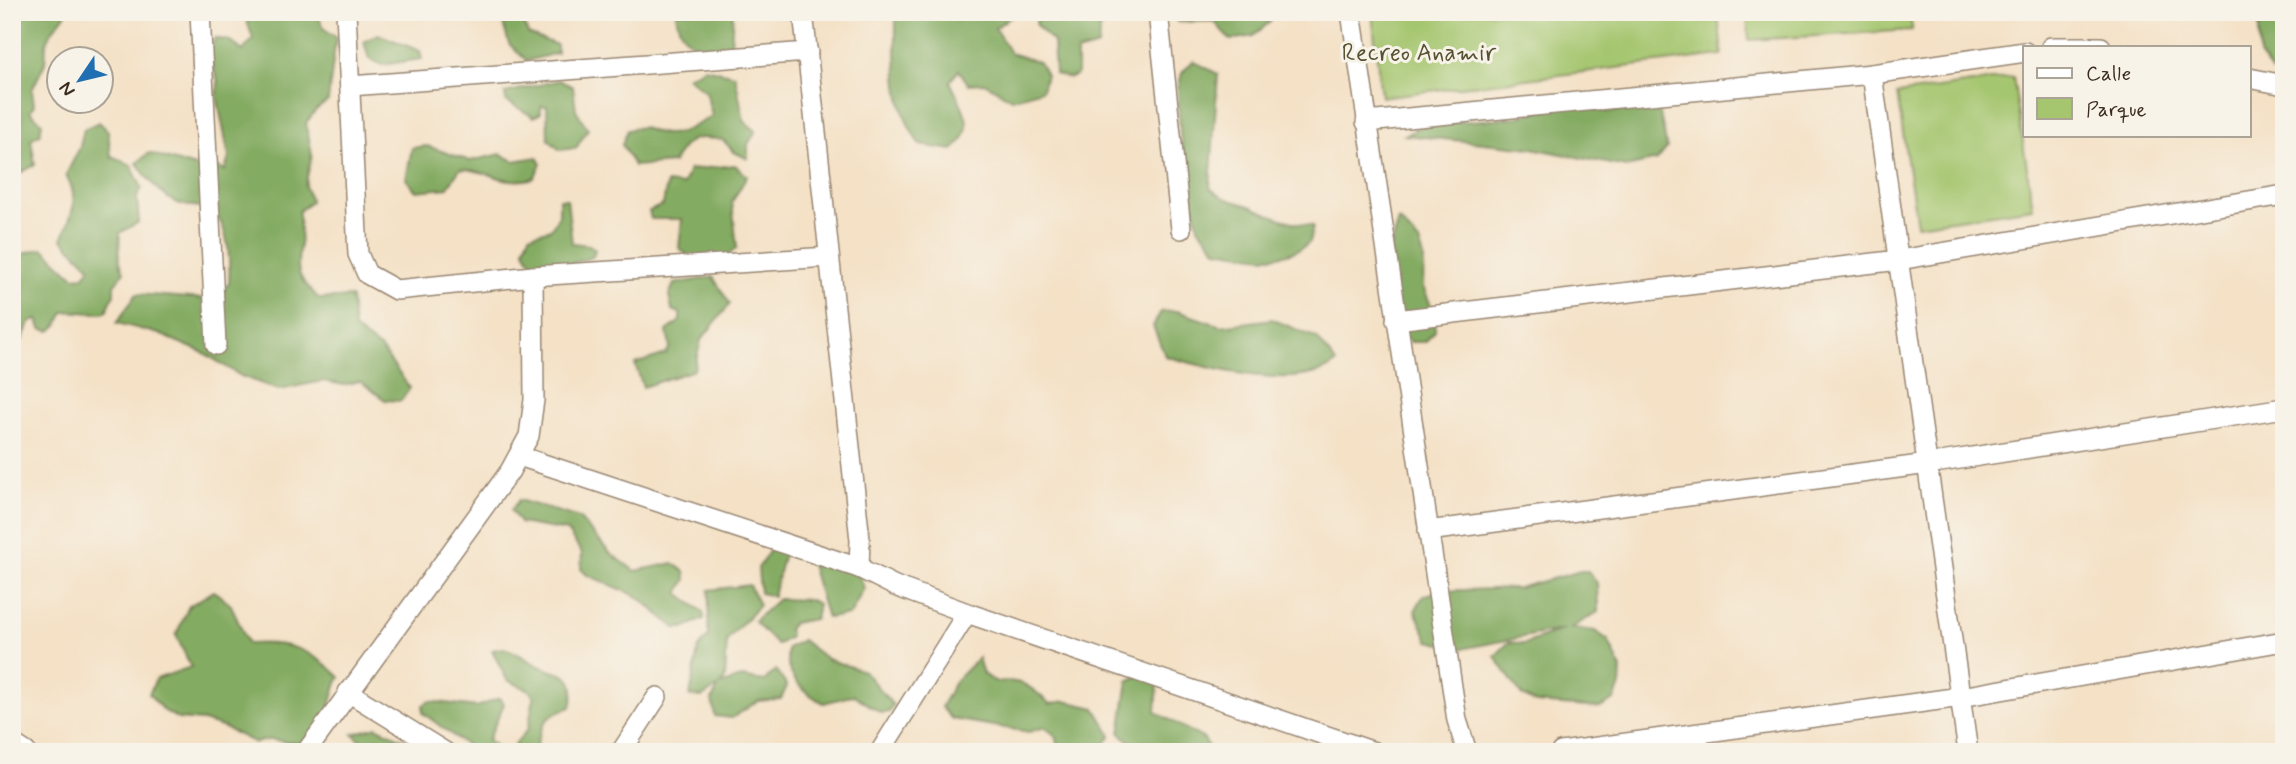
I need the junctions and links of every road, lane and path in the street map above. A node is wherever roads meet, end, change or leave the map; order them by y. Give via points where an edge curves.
1 (200, 12) edge
2 (346, 12) edge
3 (803, 12) edge
4 (1158, 12) edge
5 (1351, 12) edge
6 (808, 52) junction
7 (2023, 52) edge
8 (1872, 74) junction
9 (2250, 78) edge
10 (2284, 85) edge
11 (350, 86) junction
12 (1366, 122) junction
13 (2284, 195) edge
14 (1181, 229) dead end
15 (829, 257) junction
16 (1899, 260) junction
17 (533, 275) junction
18 (1396, 320) junction
19 (216, 345) dead end
20 (2284, 408) edge
21 (519, 456) junction
22 (1928, 464) junction
23 (1428, 531) junction
24 (859, 568) junction
25 (967, 613) junction
26 (2284, 641) edge
27 (348, 692) junction
28 (657, 697) dead end
29 (1961, 697) junction
30 (12, 743) edge
31 (26, 752) edge
32 (306, 752) edge
33 (445, 752) edge
34 (621, 752) edge
35 (880, 752) edge
36 (1374, 752) edge
37 (1467, 752) edge
38 (1561, 752) edge
39 (1968, 752) edge

1 - 19 street
2 - 11 street
3 - 6 street
4 - 14 street
5 - 12 street
6 - 11 street
6 - 15 street
7 - 8 street
8 - 12 street
8 - 16 street
9 - 10 street
11 - 17 street via 358,254 367,274 396,290
12 - 18 street
13 - 16 street
15 - 17 street
15 - 24 street via 860,540
16 - 18 street
16 - 22 street
17 - 21 street via 534,400 529,436
18 - 23 street
20 - 22 street
21 - 24 street
21 - 27 street
22 - 23 street
22 - 29 street
23 - 37 street via 1457,720
24 - 25 street
25 - 35 street
25 - 36 street
26 - 29 street
27 - 32 street
27 - 33 street
28 - 34 street
29 - 38 street
29 - 39 street
30 - 31 street

